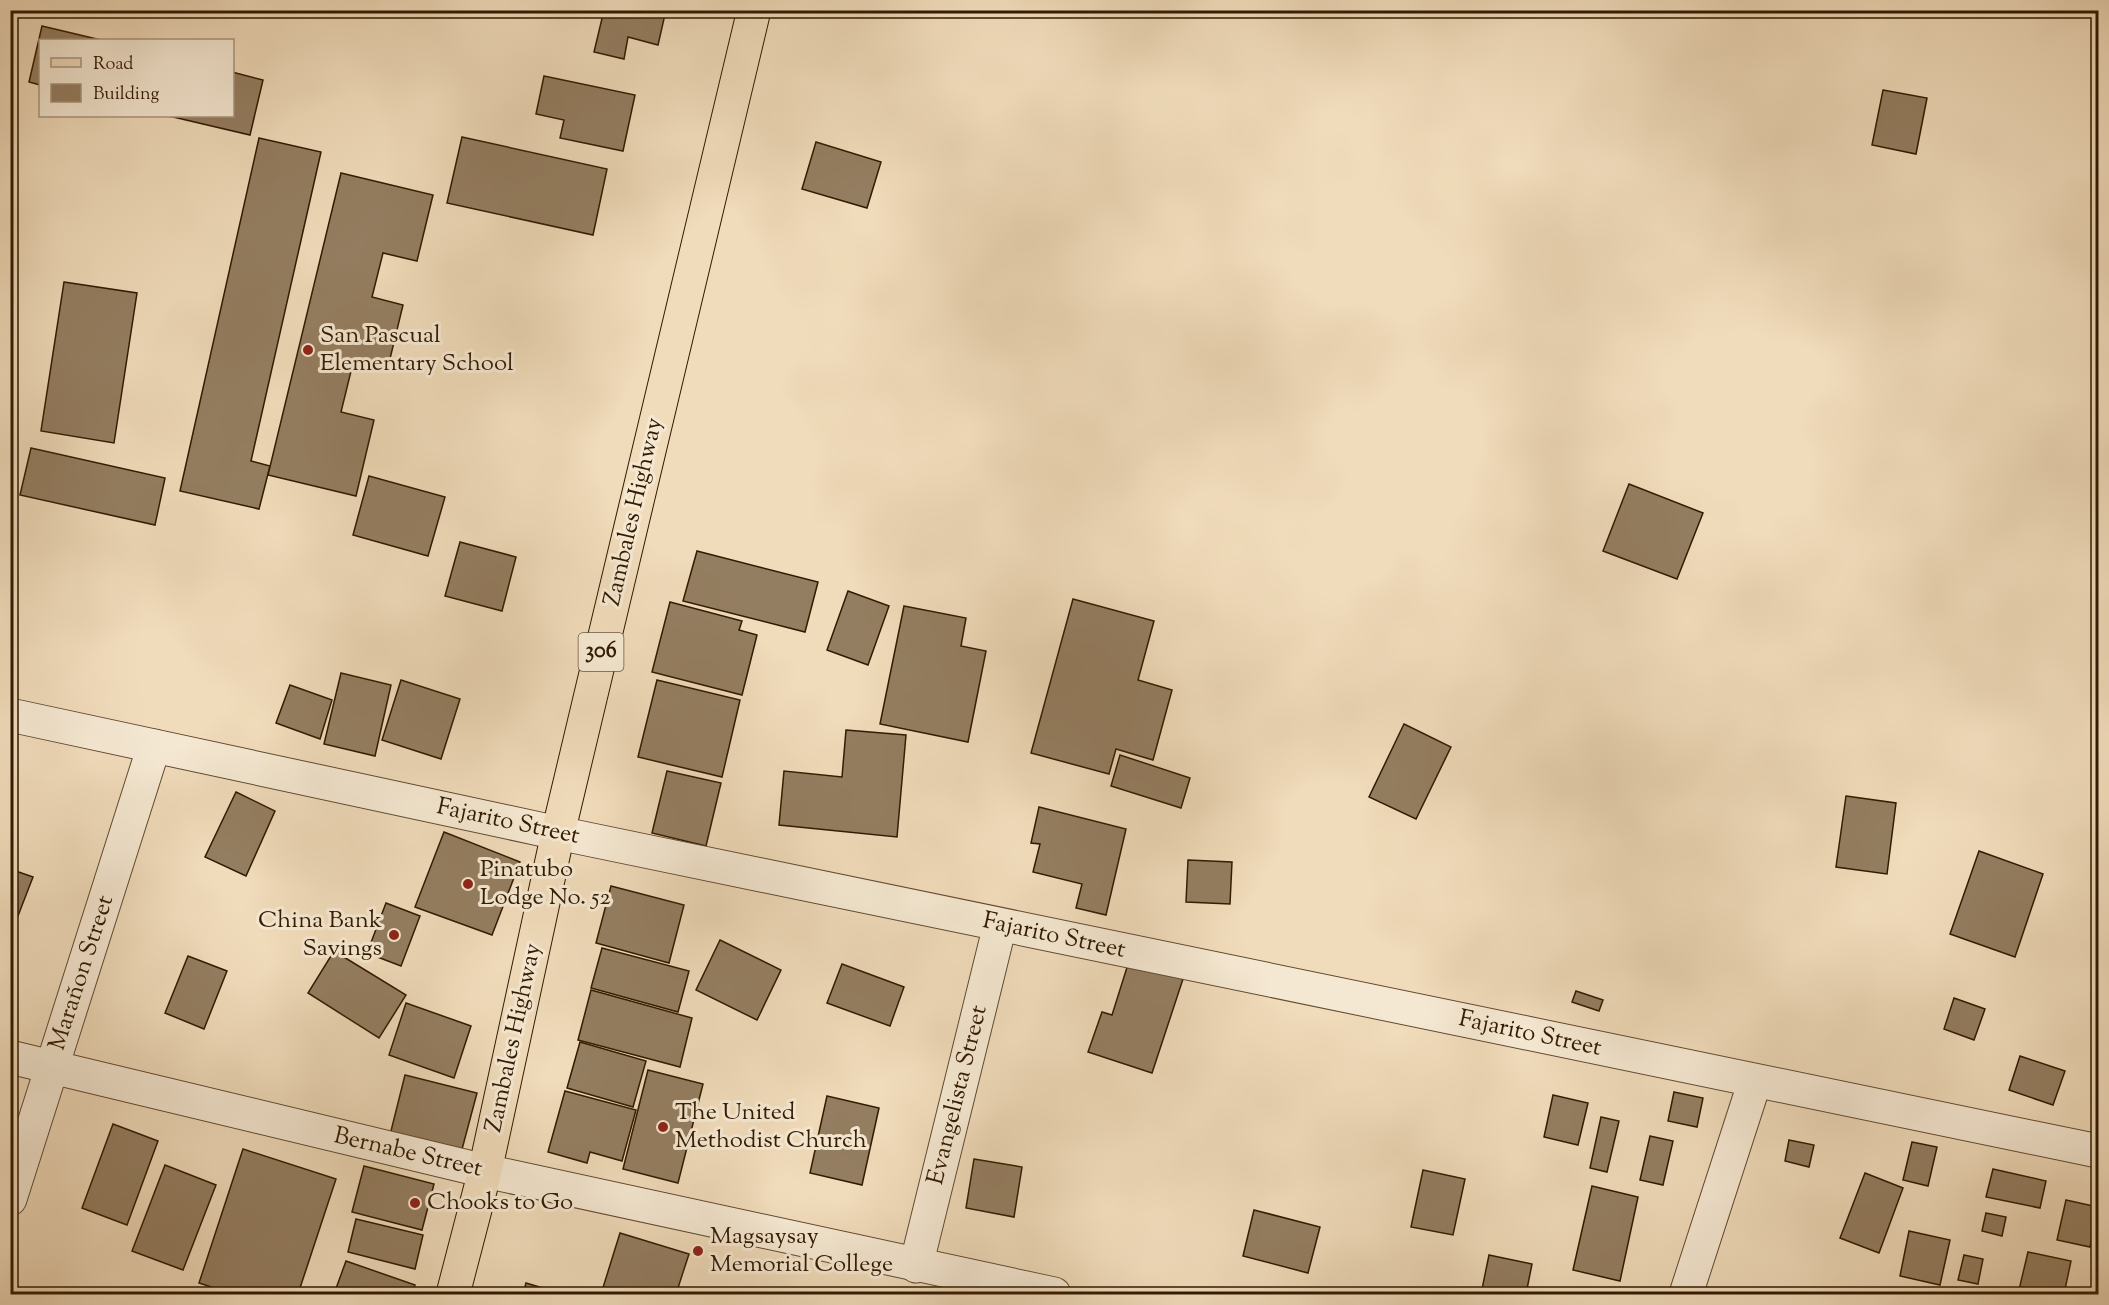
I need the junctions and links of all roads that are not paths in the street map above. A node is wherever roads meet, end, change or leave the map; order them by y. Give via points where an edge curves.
1 (754, 10) edge
2 (10, 715) edge
3 (154, 746) junction
4 (558, 833) junction
5 (1000, 925) junction
6 (10, 1057) edge
7 (52, 1068) junction
8 (1755, 1081) junction
9 (2098, 1151) edge
10 (485, 1171) junction
11 (10, 1199) edge
12 (916, 1266) junction
13 (453, 1294) edge
14 (1054, 1294) edge
15 (1686, 1294) edge

1 - 4 main road, Zambales Highway / 306
2 - 3 street, Fajarito Street
3 - 4 street, Fajarito Street
3 - 7 street, Marañon Street
4 - 5 street, Fajarito Street
4 - 10 main road, Zambales Highway / 306
5 - 8 street, Fajarito Street
5 - 12 street, Evangelista Street
6 - 7 street, Bernabe Street
7 - 10 street, Bernabe Street
7 - 11 street, Marañon Street
8 - 9 street, Fajarito Street
8 - 15 street
10 - 12 street, Bernabe Street
10 - 13 main road, Zambales Highway / 306
12 - 14 street, Bernabe Street

